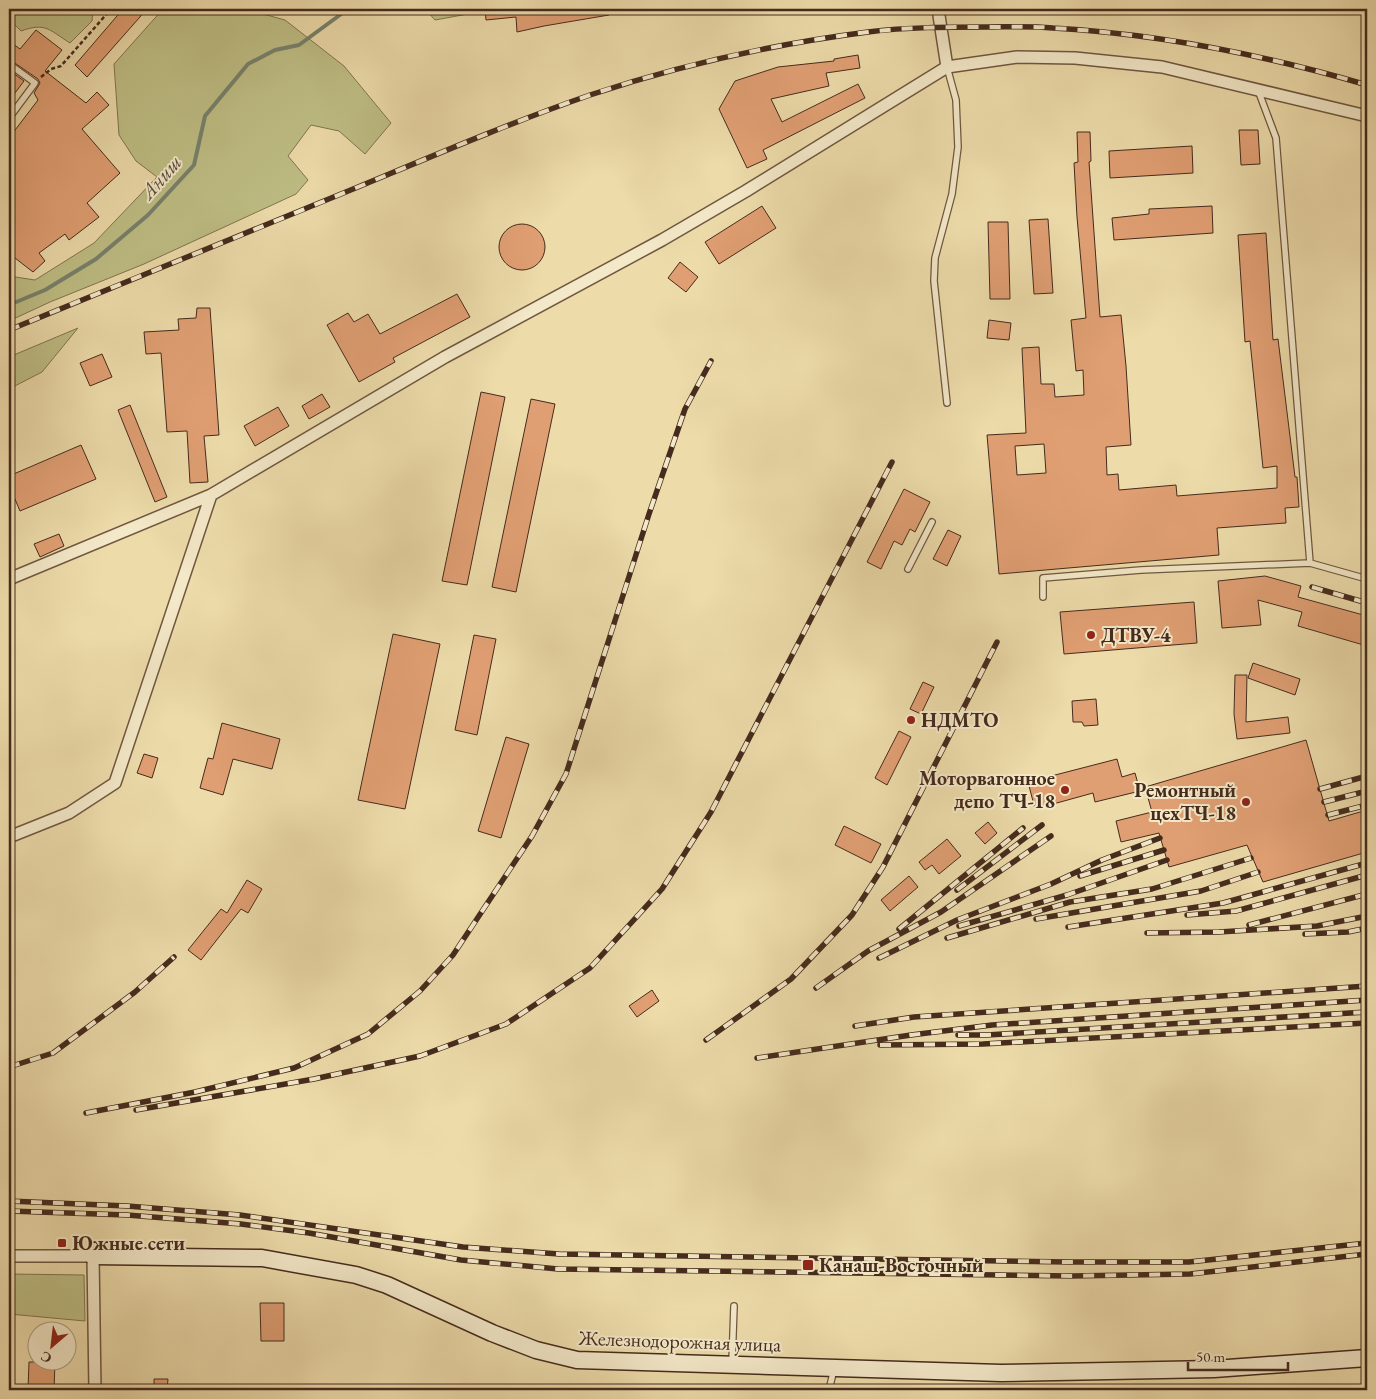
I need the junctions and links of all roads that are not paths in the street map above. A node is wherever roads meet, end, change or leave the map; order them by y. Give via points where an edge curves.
1 (938, 9) edge
2 (9, 64) edge
3 (947, 67) junction
4 (1258, 90) junction
5 (10, 114) edge
6 (1367, 116) edge
7 (947, 403) dead end
8 (212, 495) junction
9 (932, 522) dead end
10 (1310, 563) junction
11 (908, 569) dead end
12 (9, 579) edge
13 (1367, 579) edge
14 (1043, 597) dead end
15 (9, 837) edge
16 (9, 1256) edge
17 (93, 1256) junction
18 (734, 1306) dead end
19 (1367, 1358) edge
20 (732, 1364) junction
21 (835, 1367) junction
22 (95, 1390) edge
23 (829, 1390) edge

1 - 3 street
2 - 5 lane via 35,84
3 - 4 street via 1017,57 1075,58 1162,67
3 - 7 lane via 956,100 958,147 952,194 935,258 934,281
3 - 8 street via 662,240 445,357
4 - 6 street
4 - 10 lane via 1276,138
8 - 12 street
8 - 15 street via 115,783 69,814
9 - 11 lane
10 - 13 lane
10 - 14 lane via 1043,578
16 - 17 street, Железнодорожная улица
17 - 20 street, Железнодорожная улица via 262,1258 356,1275 387,1285 518,1344 577,1360
17 - 22 street
18 - 20 lane
19 - 21 street, Железнодорожная улица via 1214,1369 1066,1372
20 - 21 street, Железнодорожная улица
21 - 23 lane

